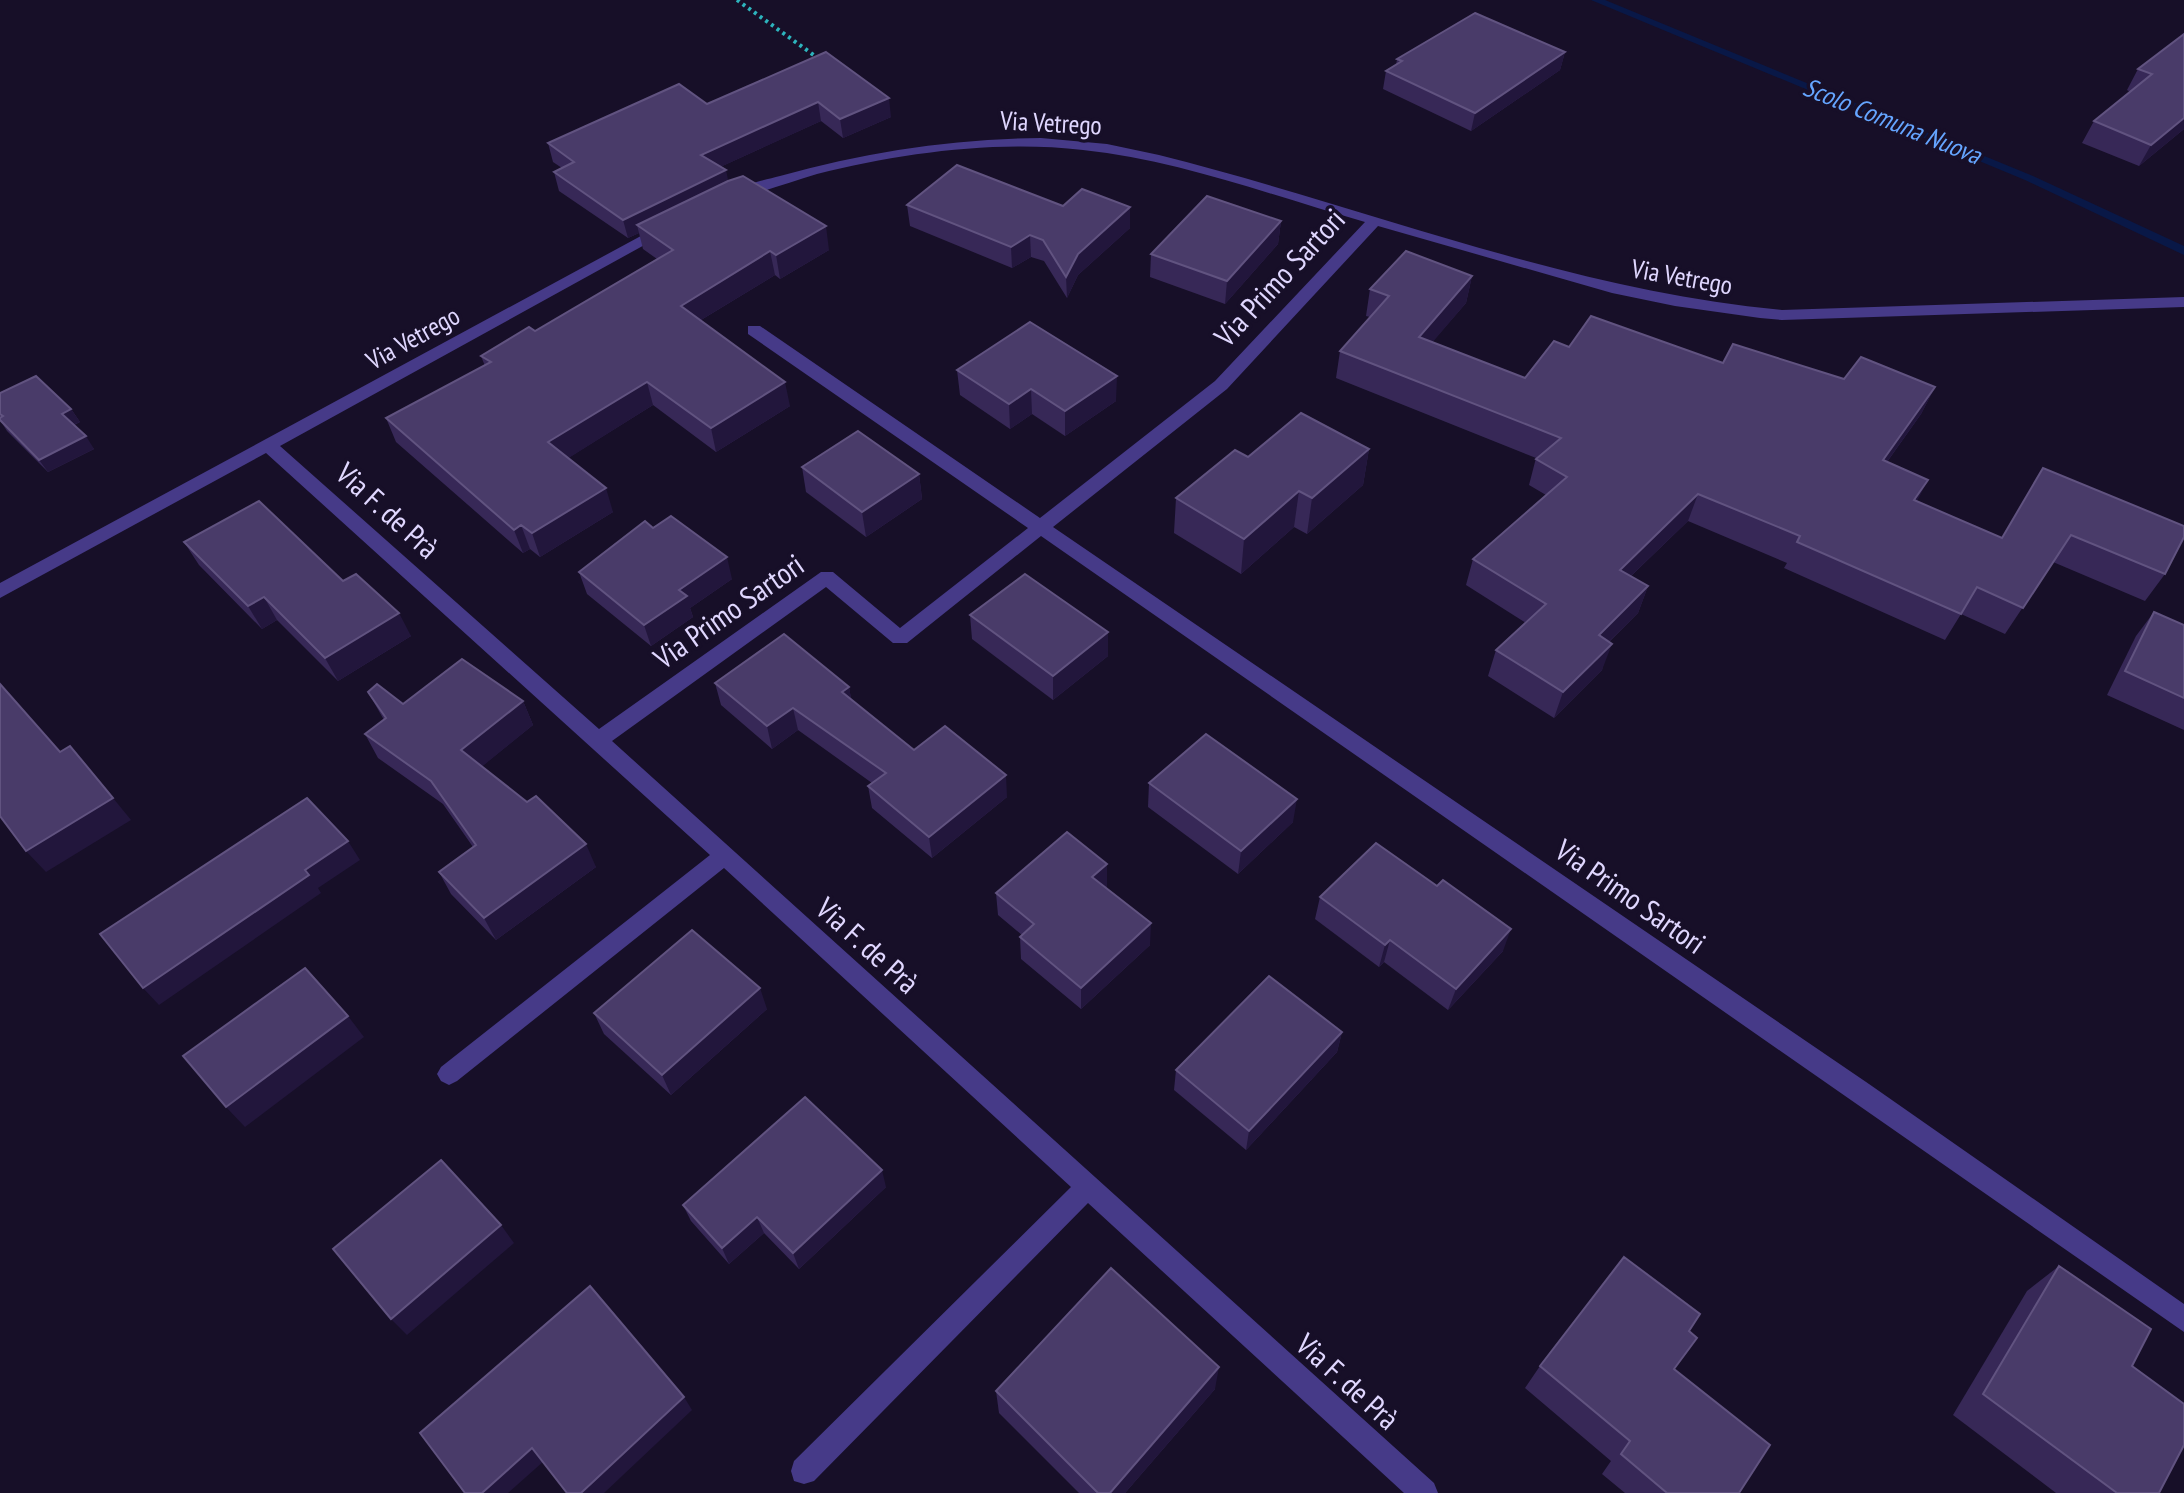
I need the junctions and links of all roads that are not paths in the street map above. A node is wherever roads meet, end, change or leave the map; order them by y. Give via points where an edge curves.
1 (718, 202) edge
2 (1376, 220) junction
3 (676, 223) edge
4 (2184, 302) edge
5 (754, 330) dead end
6 (268, 445) junction
7 (1041, 528) junction
8 (0, 591) edge
9 (598, 740) junction
10 (723, 856) junction
11 (449, 1074) dead end
12 (1088, 1186) junction
13 (2184, 1319) edge
14 (804, 1471) dead end
15 (1424, 1493) edge

1 - 2 street, Via Vetrego via 795,177 935,149 1006,143 1080,145 1225,177
2 - 4 street, Via Vetrego via 1612,288 1724,310 1782,315
2 - 7 street, Via Primo Sartori via 1221,385
3 - 6 street, Via Vetrego
5 - 7 street, Via Primo Sartori
6 - 8 street, Via Vetrego
6 - 9 street, Via F. de Prà
7 - 9 street, Via Primo Sartori via 900,638 827,577
7 - 13 street, Via Primo Sartori
9 - 10 street, Via F. de Prà
10 - 11 street
10 - 12 street, Via F. de Prà
12 - 14 street
12 - 15 street, Via F. de Prà

